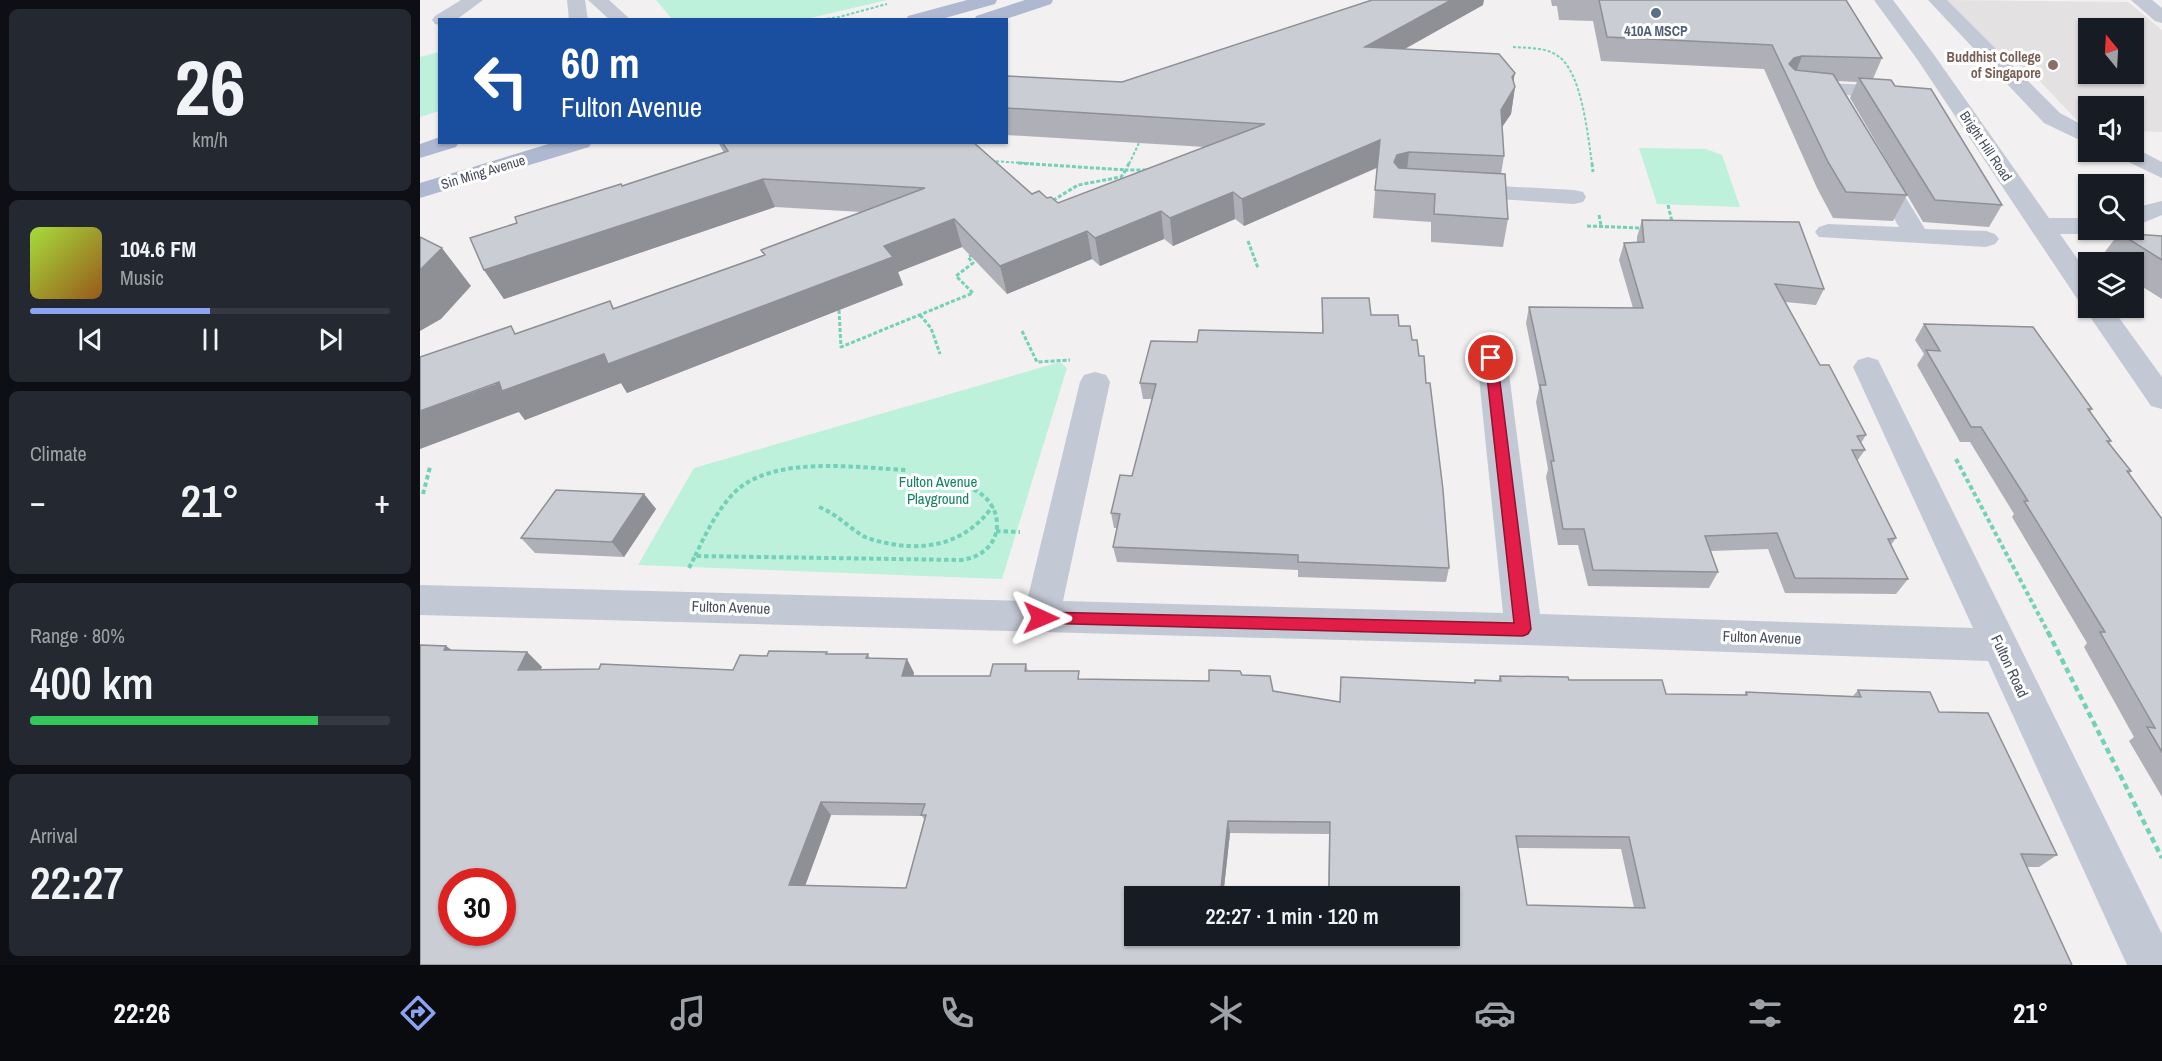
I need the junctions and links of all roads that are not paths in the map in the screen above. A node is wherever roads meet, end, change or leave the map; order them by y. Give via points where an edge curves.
1 (474, 0) edge
2 (576, 0) edge
3 (597, 0) edge
4 (988, 0) edge
5 (1044, 0) edge
6 (1883, 0) edge
7 (1937, 0) edge
8 (2140, 0) edge
9 (2161, 16) edge
10 (445, 18) edge
11 (579, 18) edge
12 (620, 18) edge
13 (922, 18) edge
14 (989, 18) edge
15 (1793, 88) edge
16 (1831, 89) junction
17 (1951, 94) junction
18 (1843, 110) edge
19 (2078, 132) edge
20 (442, 144) edge
21 (574, 144) edge
22 (2144, 146) edge
23 (2162, 147) edge
24 (1867, 151) edge
25 (420, 152) edge
26 (2144, 162) edge
27 (2162, 171) edge
28 (1442, 190) edge
29 (420, 191) edge
30 (1574, 197) dead end
31 (2162, 208) edge
32 (2144, 212) edge
33 (2040, 226) junction
34 (2078, 226) edge
35 (1828, 232) dead end
36 (1916, 234) junction
37 (1986, 239) dead end
38 (2078, 280) edge
39 (2105, 318) edge
40 (1491, 358) dead end
41 (1868, 366) dead end
42 (1095, 382) dead end
43 (2162, 399) edge
44 (420, 600) edge
45 (1041, 618) junction
46 (1523, 629) junction
47 (2001, 645) junction
48 (2152, 965) edge

1 - 10 street
2 - 11 street
3 - 12 street
4 - 13 main road
5 - 14 main road
6 - 17 street, Bright Hill Road
7 - 19 street via 2052,118
8 - 9 street
15 - 16 street
16 - 17 street
16 - 18 street
17 - 33 street, Bright Hill Road
20 - 25 main road
21 - 29 main road, Sin Ming Avenue
22 - 23 street
24 - 36 street
26 - 27 street
28 - 30 street
31 - 32 street
33 - 34 street
33 - 38 street, Bright Hill Road
35 - 36 street
36 - 37 street
39 - 43 street
40 - 46 street
41 - 47 street, Fulton Road
42 - 45 street
44 - 45 street, Fulton Avenue
45 - 46 street, Fulton Avenue
46 - 47 street, Fulton Avenue
47 - 48 street, Fulton Road

